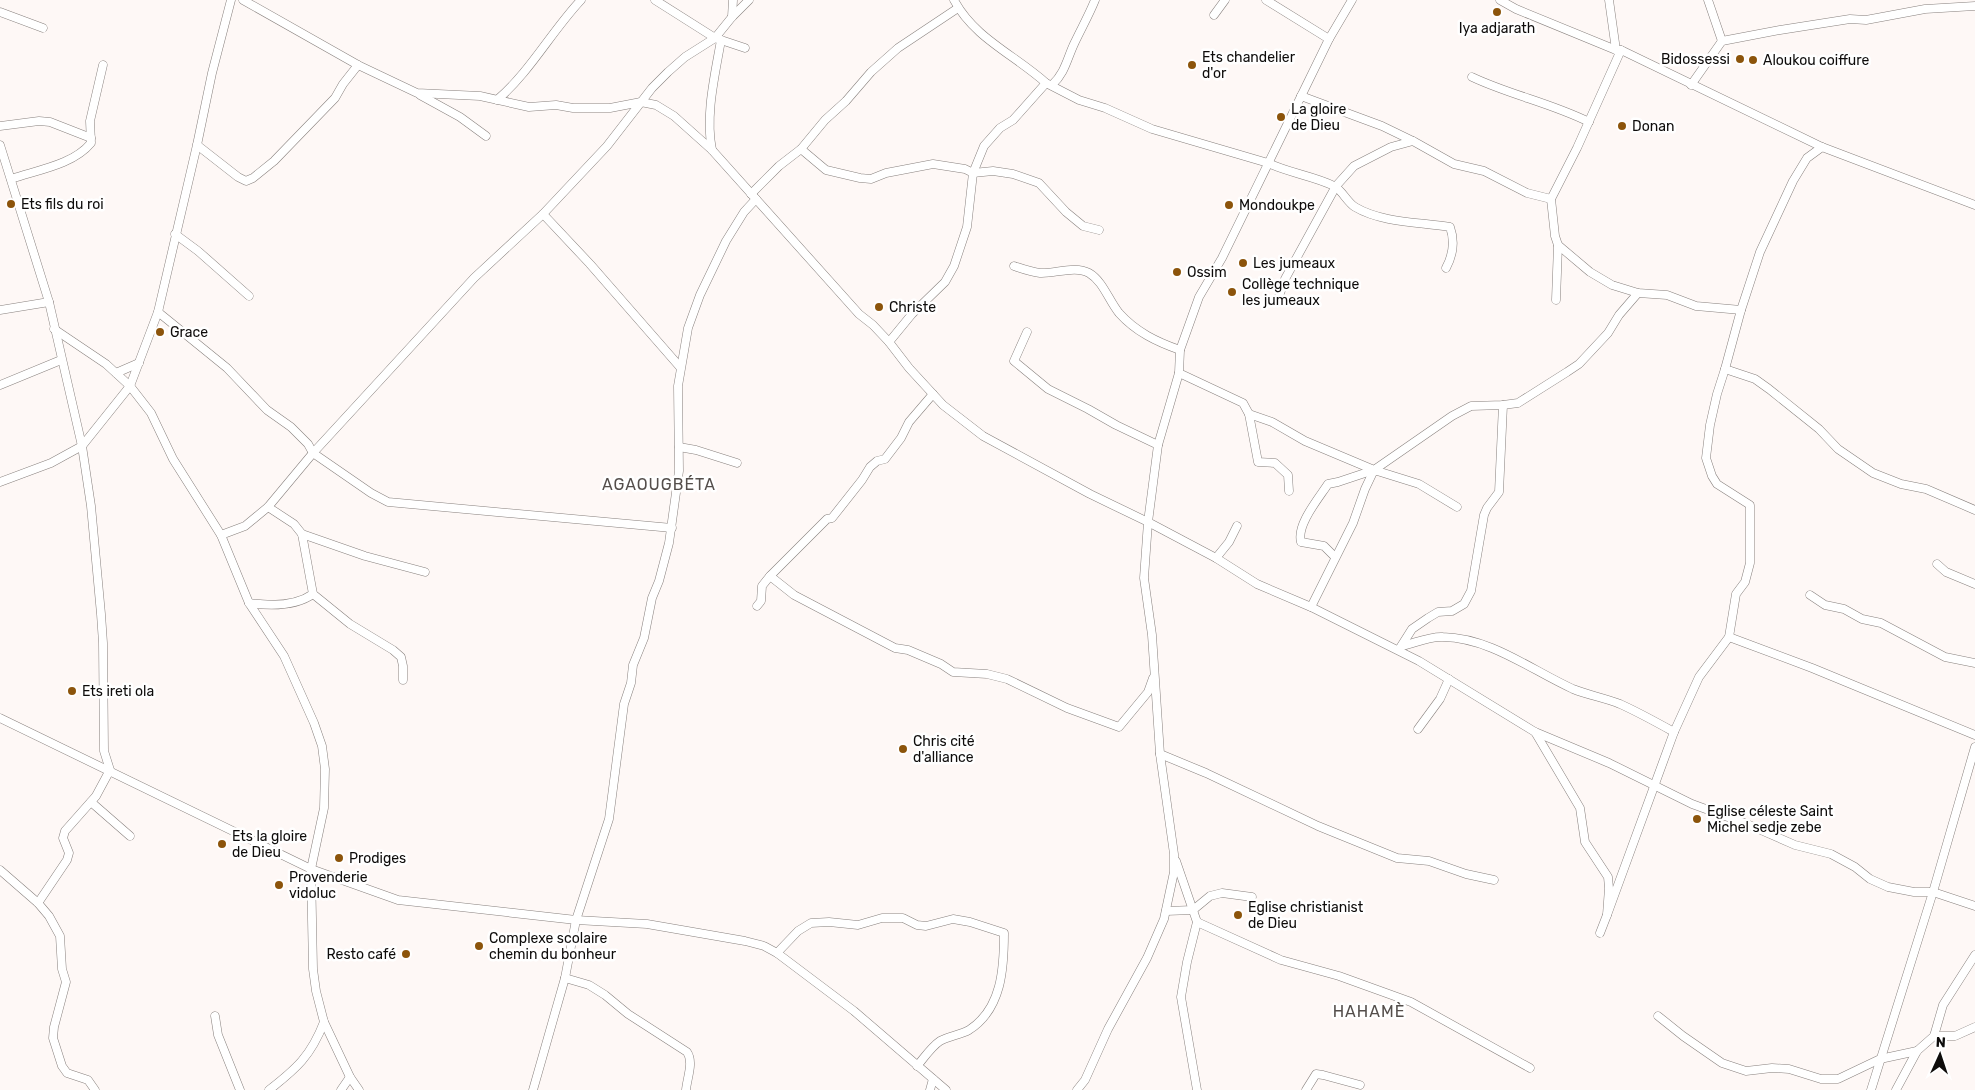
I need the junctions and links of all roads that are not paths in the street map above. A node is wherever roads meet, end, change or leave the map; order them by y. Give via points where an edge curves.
1 (231, 0) edge
2 (242, 0) edge
3 (581, 0) edge
4 (655, 0) edge
5 (734, 0) edge
6 (749, 0) edge
7 (954, 0) edge
8 (1095, 0) edge
9 (1225, 0) edge
10 (1266, 0) edge
11 (1352, 0) edge
12 (1500, 0) edge
13 (1609, 0) edge
14 (1708, 0) edge
15 (1975, 6) edge
16 (958, 8) junction
17 (0, 12) edge
18 (1214, 15) dead end
19 (732, 17) junction
20 (43, 28) dead end
21 (718, 39) junction
22 (1329, 39) junction
23 (1722, 41) junction
24 (745, 48) dead end
25 (1619, 50) junction
26 (103, 65) dead end
27 (358, 65) junction
28 (1472, 77) dead end
29 (1049, 84) junction
30 (1691, 85) junction
31 (417, 93) junction
32 (1301, 96) junction
33 (497, 100) junction
34 (642, 102) junction
35 (1589, 122) junction
36 (0, 126) edge
37 (486, 136) dead end
38 (90, 138) junction
39 (1413, 141) junction
40 (0, 145) edge
41 (197, 145) junction
42 (1822, 147) junction
43 (801, 149) junction
44 (712, 150) junction
45 (1268, 163) junction
46 (973, 173) junction
47 (11, 179) junction
48 (1336, 186) junction
49 (754, 196) junction
50 (1551, 199) junction
51 (1975, 205) edge
52 (543, 214) junction
53 (1099, 230) dead end
54 (176, 234) junction
55 (1558, 245) junction
56 (1014, 266) dead end
57 (1446, 268) dead end
58 (1638, 292) junction
59 (249, 296) dead end
60 (1556, 300) dead end
61 (49, 302) junction
62 (1277, 302) dead end
63 (0, 310) edge
64 (1741, 310) junction
65 (158, 312) junction
66 (54, 329) junction
67 (1027, 332) dead end
68 (889, 342) junction
69 (1180, 350) junction
70 (61, 360) junction
71 (139, 363) junction
72 (680, 367) junction
73 (1725, 369) junction
74 (116, 373) junction
75 (1179, 373) junction
76 (0, 385) edge
77 (130, 386) junction
78 (933, 394) junction
79 (1502, 405) junction
80 (1249, 414) junction
81 (1158, 445) junction
82 (82, 446) junction
83 (678, 447) junction
84 (313, 453) junction
85 (737, 463) dead end
86 (1374, 470) junction
87 (0, 482) edge
88 (1289, 491) dead end
89 (268, 506) junction
90 (1457, 507) dead end
91 (1975, 510) edge
92 (1148, 522) junction
93 (1237, 526) dead end
94 (672, 528) junction
95 (302, 534) junction
96 (221, 535) junction
97 (1335, 557) junction
98 (1216, 558) junction
99 (1937, 564) dead end
100 (425, 572) dead end
101 (770, 576) junction
102 (1975, 584) edge
103 (314, 594) junction
104 (1810, 595) dead end
105 (249, 604) junction
106 (757, 606) dead end
107 (1310, 607) junction
108 (1728, 637) junction
109 (1400, 648) junction
110 (1975, 663) edge
111 (1154, 676) junction
112 (1449, 679) junction
113 (403, 680) dead end
114 (0, 718) edge
115 (1418, 729) dead end
116 (1535, 732) junction
117 (1674, 732) junction
118 (1975, 735) edge
119 (1975, 747) edge
120 (104, 751) junction
121 (1160, 754) junction
122 (91, 761) junction
123 (110, 770) junction
124 (1654, 786) junction
125 (91, 802) junction
126 (130, 836) dead end
127 (1174, 854) junction
128 (312, 869) junction
129 (0, 870) edge
130 (1494, 880) dead end
131 (1933, 892) junction
132 (1252, 897) dead end
133 (38, 902) junction
134 (1975, 906) edge
135 (1193, 910) junction
136 (1166, 912) junction
137 (1607, 915) junction
138 (576, 920) junction
139 (1197, 922) junction
140 (1600, 933) dead end
141 (777, 953) junction
142 (1975, 955) edge
143 (565, 978) junction
144 (215, 1016) dead end
145 (1658, 1016) dead end
146 (324, 1022) junction
147 (1975, 1027) edge
148 (1934, 1036) junction
149 (1917, 1051) junction
150 (1880, 1059) junction
151 (917, 1066) junction
152 (1530, 1068) dead end
153 (350, 1077) junction
154 (933, 1079) junction
155 (1360, 1085) dead end
156 (1349, 1086) edge
157 (95, 1090) edge
158 (240, 1090) edge
159 (268, 1090) edge
160 (341, 1090) edge
161 (359, 1090) edge
162 (533, 1090) edge
163 (686, 1090) edge
164 (930, 1090) edge
165 (946, 1090) edge
166 (1077, 1090) edge
167 (1197, 1090) edge
168 (1306, 1090) edge
169 (1871, 1090) edge
170 (1896, 1090) edge

1 - 41 street
2 - 27 street
3 - 33 street via 510,89
4 - 21 street
5 - 19 street
6 - 19 street
7 - 16 street
8 - 29 street via 1061,77
9 - 18 street
10 - 22 street
11 - 22 street
12 - 25 street
13 - 25 street
14 - 23 street
15 - 23 street via 1925,9 1866,20 1850,19
16 - 29 street via 990,42
16 - 43 street via 898,48 871,72
17 - 20 street
19 - 21 street
21 - 24 street
21 - 34 street via 685,57
21 - 44 street via 711,106
22 - 32 street
23 - 30 street
25 - 30 street
25 - 35 street
26 - 38 street via 90,121
27 - 31 street
27 - 41 street via 335,98 253,178 246,181 238,177
28 - 35 street
29 - 45 street via 1079,100 1152,128
29 - 46 street via 984,146
30 - 42 street
31 - 33 street via 480,96
31 - 37 street
32 - 39 street
32 - 45 street
33 - 34 street via 529,107 556,105 595,109
34 - 44 street via 656,105 674,116
34 - 52 street via 607,146
35 - 50 street
36 - 38 street via 50,122
38 - 47 street via 91,143 79,155
39 - 48 street via 1354,166
39 - 50 street via 1454,164 1484,171 1527,193
40 - 47 street
41 - 54 street
42 - 51 street
42 - 64 street via 1807,158 1793,181 1763,245
43 - 46 street via 826,170 860,178 871,179 933,164
43 - 49 street via 779,166
44 - 49 street
45 - 48 street
45 - 69 street via 1222,258 1199,297
46 - 53 street via 1013,174 1039,183 1083,226
46 - 68 street via 967,227 954,266 944,282
47 - 61 street
48 - 57 street via 1356,208 1376,215 1450,227 1454,242
48 - 62 street via 1285,279
49 - 68 street via 859,314
49 - 72 street via 726,242 700,295 688,328
50 - 55 street
52 - 72 street
52 - 84 street via 474,278
54 - 59 street
54 - 65 street
55 - 58 street via 1590,272 1612,285
55 - 60 street
56 - 69 street via 1039,273 1088,272 1134,326 1158,342
58 - 64 street via 1667,295 1696,306
58 - 79 street via 1608,333 1579,364 1528,398
61 - 63 street
61 - 66 street
64 - 73 street
65 - 71 street
65 - 84 street via 227,368 267,410 291,427
66 - 70 street
66 - 74 street
67 - 81 street via 1014,361 1048,389
68 - 78 street
69 - 75 street
70 - 76 street
70 - 82 street
71 - 74 street
71 - 77 street
72 - 83 street
73 - 91 street via 1755,379 1819,429 1838,449 1873,473 1901,484 1926,488
73 - 108 street via 1716,394 1706,458 1717,484 1749,504 1751,509 1750,568 1736,594
74 - 77 street
75 - 80 street via 1243,403
75 - 81 street
77 - 82 street
77 - 96 street via 151,413 173,459
78 - 92 street via 983,436
78 - 101 street via 884,459 870,467 832,518 827,519
79 - 86 street via 1471,406
79 - 109 street via 1499,492 1484,515 1471,591 1464,604 1452,611 1438,612 1412,629
80 - 86 street
80 - 88 street via 1258,462 1275,463 1288,475
81 - 92 street
82 - 87 street via 51,463
82 - 120 street via 91,506 102,634
83 - 85 street
83 - 94 street via 679,471
84 - 89 street
84 - 94 street via 371,493 399,505
86 - 90 street via 1419,484
86 - 97 street via 1353,523
86 - 97 street via 1328,484 1302,524 1301,542 1324,546
89 - 95 street via 294,524
89 - 96 street via 245,526
92 - 98 street
92 - 111 street via 1144,578
93 - 98 street
94 - 138 street via 624,704 609,819
95 - 100 street
95 - 103 street
96 - 105 street
97 - 107 street
98 - 107 street via 1257,584
99 - 102 street via 1946,572
101 - 106 street via 762,586 761,601
101 - 111 street via 794,595 895,648 908,650 953,672 1007,679 1067,708 1119,728 1148,692
103 - 105 street via 304,600 283,604
103 - 113 street via 350,624 397,654 403,666
104 - 110 street via 1825,605 1844,609 1862,620 1890,628 1945,657
105 - 128 street via 284,656 322,746 324,808
107 - 109 street
108 - 117 street via 1699,677
108 - 118 street
109 - 112 street
109 - 117 street via 1442,636 1482,644 1562,684 1619,704
111 - 121 street
112 - 115 street
112 - 116 street
114 - 122 street
116 - 124 street via 1594,756
116 - 137 street via 1580,808 1585,842 1608,877
117 - 124 street
119 - 131 street
120 - 122 street
120 - 123 street
121 - 127 street
121 - 130 street via 1396,858 1429,861
122 - 123 street
123 - 125 street
123 - 128 street
124 - 131 street via 1796,845 1831,854 1888,887
124 - 137 street
125 - 126 street
125 - 133 street via 65,831 63,838 70,853
127 - 135 street
127 - 136 street
128 - 138 street via 398,900
128 - 146 street via 313,969
129 - 133 street
131 - 134 street
131 - 150 street
132 - 135 street via 1210,896
133 - 157 street via 60,936 62,970 66,978 53,1038 62,1066 88,1080
135 - 136 street
135 - 139 street
136 - 166 street via 1147,958
137 - 140 street
138 - 141 street via 647,924 745,941
138 - 143 street
139 - 152 street via 1281,960 1339,976 1410,1002
139 - 167 street via 1181,997
141 - 151 street via 854,1011
141 - 151 street via 812,923 858,925 882,918 903,918 926,926 953,919 1004,933 1004,967 998,991 989,1008 967,1031 940,1041
142 - 148 street via 1943,1005
143 - 162 street
143 - 163 street via 589,984 687,1052 691,1058
144 - 158 street via 218,1035
145 - 150 street via 1722,1063 1746,1072 1789,1069 1829,1080 1838,1079
146 - 153 street
146 - 159 street via 316,1043 308,1053 294,1070
147 - 148 street via 1955,1036
148 - 149 street
149 - 150 street
149 - 170 street
150 - 169 street
151 - 154 street
153 - 160 street
153 - 161 street
154 - 164 street
154 - 165 street
155 - 156 street
156 - 168 street via 1316,1074

